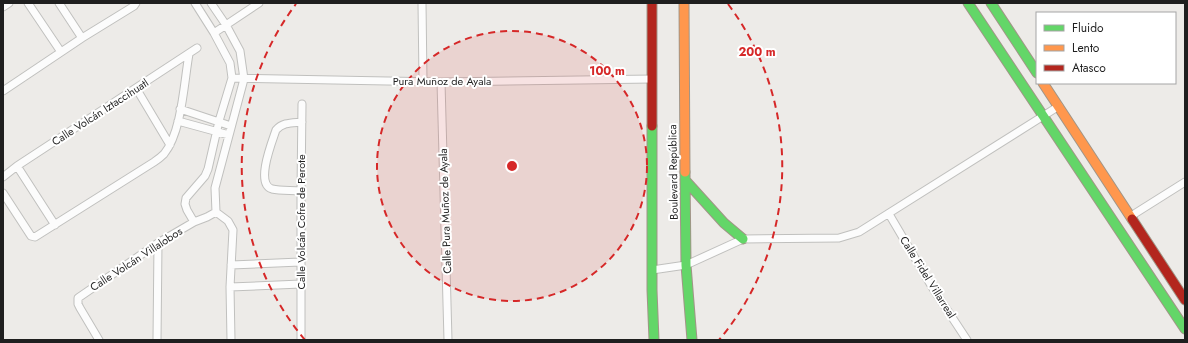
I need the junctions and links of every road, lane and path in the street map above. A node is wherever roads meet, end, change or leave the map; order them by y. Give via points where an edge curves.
1 (9, 3) edge
2 (28, 3) edge
3 (59, 3) edge
4 (136, 3) edge
5 (195, 3) edge
6 (211, 3) edge
7 (259, 3) edge
8 (422, 3) edge
9 (652, 3) edge
10 (684, 3) edge
11 (968, 3) edge
12 (991, 3) edge
13 (3, 7) edge
14 (226, 25) junction
15 (214, 33) junction
16 (82, 38) junction
17 (197, 48) dead end
18 (61, 52) junction
19 (189, 54) junction
20 (1036, 71) edge
21 (232, 78) junction
22 (244, 79) junction
23 (652, 79) junction
24 (423, 81) junction
25 (441, 82) junction
26 (1044, 84) edge
27 (136, 88) junction
28 (3, 90) edge
29 (302, 104) dead end
30 (1059, 106) junction
31 (180, 109) junction
32 (1043, 116) junction
33 (178, 121) junction
34 (219, 121) junction
35 (302, 122) junction
36 (231, 126) junction
37 (218, 132) junction
38 (228, 135) junction
39 (170, 145) junction
40 (17, 166) junction
41 (3, 177) edge
42 (685, 180) junction
43 (1185, 182) edge
44 (300, 191) junction
45 (3, 193) edge
46 (216, 212) junction
47 (889, 214) junction
48 (1131, 216) junction
49 (194, 222) junction
50 (55, 225) junction
51 (744, 239) junction
52 (158, 243) junction
53 (300, 262) junction
54 (231, 265) junction
55 (686, 265) junction
56 (652, 270) junction
57 (301, 284) junction
58 (230, 287) junction
59 (1185, 300) edge
60 (1185, 329) edge
61 (157, 337) edge
62 (99, 340) edge
63 (149, 340) edge
64 (231, 340) edge
65 (301, 340) edge
66 (448, 340) edge
67 (654, 340) edge
68 (692, 340) edge
69 (967, 340) edge

1 - 13 street
2 - 18 street
3 - 16 street
4 - 16 street
5 - 15 street
6 - 14 street
7 - 14 street
8 - 24 street
9 - 23 main road, Boulevard República
10 - 42 main road, Boulevard República
11 - 32 main road
12 - 20 main road
14 - 15 street
14 - 22 street via 240,51
15 - 21 street via 230,62
16 - 18 street
17 - 19 street, Calle Volcán Iztaccihuatl
18 - 28 street
19 - 27 street, Calle Volcán Iztaccihuatl
19 - 31 street
21 - 22 street, Pura Muñoz de Ayala
21 - 34 street
22 - 24 street, Pura Muñoz de Ayala
22 - 36 street
23 - 25 street, Pura Muñoz de Ayala
23 - 56 main road, Boulevard República
24 - 25 street, Pura Muñoz de Ayala
25 - 66 street, Calle Pura Muñoz de Ayala
26 - 30 main road
27 - 39 street
27 - 40 street, Calle Volcán Iztaccihuatl
29 - 35 street, Calle Volcán Cofre de Perote
30 - 32 street
30 - 48 main road
31 - 33 street
31 - 34 street
32 - 47 street
32 - 60 main road
33 - 37 street
33 - 39 street
34 - 36 street
34 - 37 street
35 - 44 street, Calle Volcán Cofre de Perote
35 - 44 street via 279,126 264,172 264,180 271,189
36 - 38 street
37 - 38 street
37 - 49 street via 205,176 186,198 185,204
38 - 46 street via 215,188
39 - 50 street via 154,162
40 - 41 street, Calle Volcán Iztaccihuatl
40 - 50 street
42 - 51 main road via 724,223
42 - 55 main road, Boulevard República
43 - 48 street
44 - 53 street, Calle Volcán Cofre de Perote
45 - 50 street via 31,236 36,237
46 - 49 street, Calle Volcán Villalobos
46 - 54 street via 232,225
47 - 51 street via 859,232 840,238
47 - 69 street, Calle Fidel Villarreal
48 - 59 main road
49 - 52 street, Calle Volcán Villalobos
51 - 55 street
52 - 61 street
52 - 62 street, Calle Volcán Villalobos via 78,298 78,304
53 - 54 street
53 - 57 street, Calle Volcán Cofre de Perote
54 - 58 street
55 - 56 street
55 - 68 main road, Boulevard República
56 - 67 main road, Boulevard República
57 - 58 street
57 - 65 street, Calle Volcán Cofre de Perote
58 - 64 street
61 - 63 street

